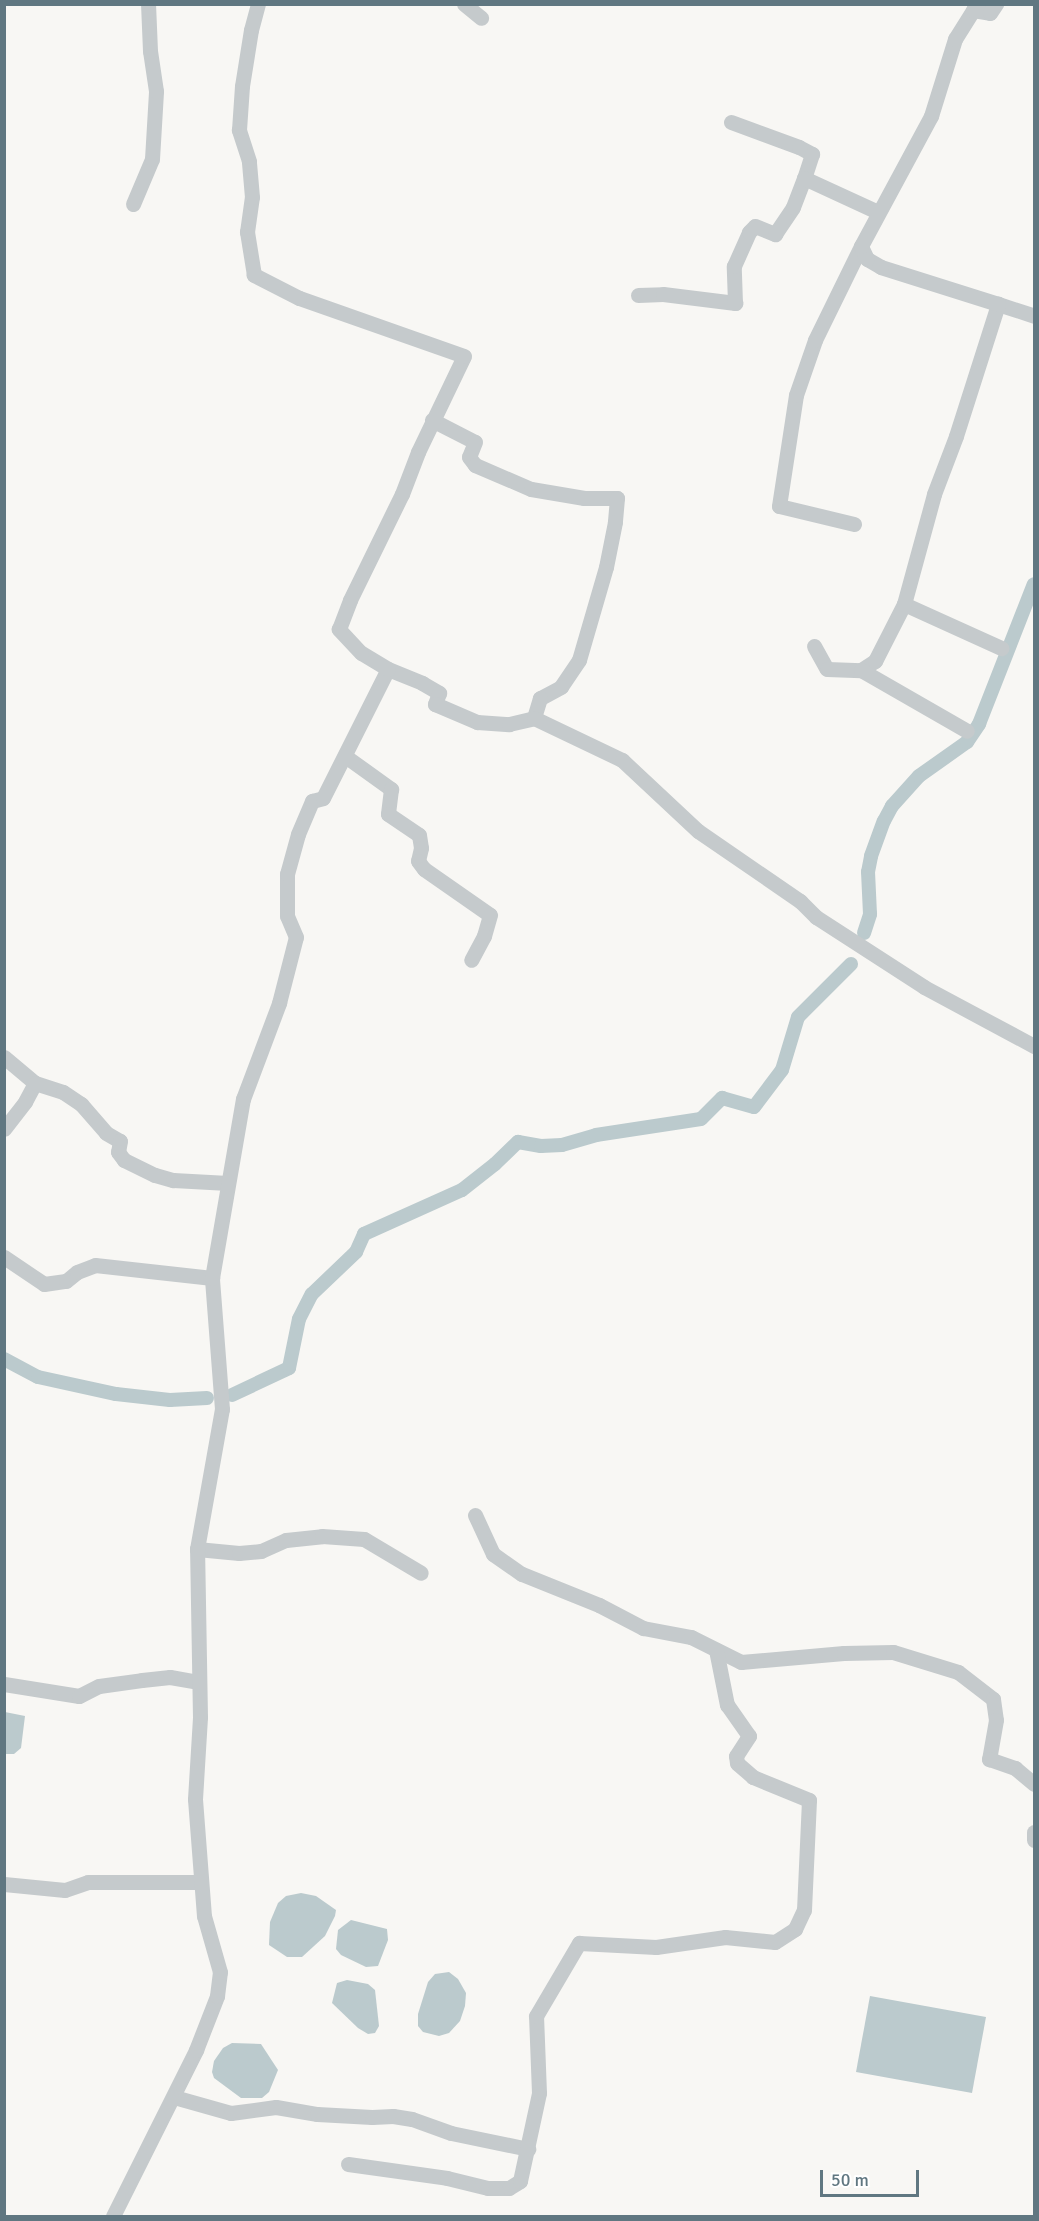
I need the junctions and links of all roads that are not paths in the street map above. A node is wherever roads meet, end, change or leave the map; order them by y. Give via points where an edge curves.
1 (148, 4) edge
2 (258, 4) edge
3 (464, 4) edge
4 (996, 4) edge
5 (482, 18) dead end
6 (731, 122) dead end
7 (804, 178) junction
8 (134, 204) dead end
9 (878, 213) junction
10 (861, 246) junction
11 (638, 296) dead end
12 (998, 304) junction
13 (1035, 316) edge
14 (432, 420) junction
15 (854, 524) dead end
16 (904, 604) junction
17 (814, 646) dead end
18 (1001, 648) dead end
19 (388, 669) junction
20 (861, 670) junction
21 (534, 718) junction
22 (967, 731) dead end
23 (345, 756) junction
24 (471, 960) dead end
25 (1035, 1046) edge
26 (4, 1057) edge
27 (34, 1083) junction
28 (4, 1129) edge
29 (228, 1183) junction
30 (4, 1257) edge
31 (212, 1278) junction
32 (475, 1515) dead end
33 (197, 1549) junction
34 (421, 1573) dead end
35 (716, 1650) junction
36 (198, 1682) junction
37 (4, 1684) edge
38 (1035, 1784) edge
39 (1035, 1832) edge
40 (1035, 1840) edge
41 (201, 1882) junction
42 (4, 1884) edge
43 (174, 2097) junction
44 (528, 2149) junction
45 (348, 2164) dead end
46 (112, 2217) edge

1 - 8 street via 156,91 152,159
2 - 14 street via 242,86 239,130 249,161 252,197 248,232 254,275 307,302 464,356
3 - 5 street
4 - 9 street via 990,13 973,10 955,39 931,116
6 - 7 street via 812,154
7 - 9 street
7 - 11 street via 793,207 775,234 755,226 749,232 734,266 735,303 663,294
9 - 10 street
10 - 12 street via 867,259 881,267
10 - 15 street via 815,340 796,394 778,506
12 - 13 street
12 - 16 street via 934,494
14 - 19 street via 339,629 361,653
14 - 21 street via 475,442 469,457 475,465 531,489 584,498 617,498 606,567 579,660 561,687 540,698
16 - 18 street
16 - 20 street via 875,661
17 - 20 street via 827,669
19 - 21 street via 439,693 435,704 477,722 509,724
19 - 23 street
20 - 22 street
21 - 25 street via 622,760 698,831 800,901 816,917 924,987
23 - 24 street via 391,789 388,814 419,835 418,861 424,869 490,915
23 - 29 street via 323,798 312,801 289,864 287,916 296,936 279,1003 243,1100
26 - 27 street
27 - 28 street via 26,1102
27 - 29 street via 63,1092 81,1104 106,1133 120,1141 118,1152 124,1160 172,1180
29 - 31 street
30 - 31 street via 44,1284 66,1281 96,1265
31 - 33 street via 222,1409
32 - 35 street via 494,1554 522,1574 599,1605 643,1628 692,1637
33 - 34 street via 239,1553 261,1551 286,1540 322,1536 364,1539
33 - 36 street
35 - 38 street via 741,1662 893,1652 958,1672 993,1699 996,1720 989,1759 1015,1768
35 - 44 street via 727,1706 749,1736 736,1756 737,1763 753,1777 808,1800 804,1910 787,1937 775,1942 726,1936 656,1947 579,1943 536,2016 539,2093
36 - 37 street via 170,1677 142,1680 99,1686 80,1696
36 - 41 street via 195,1799
39 - 40 street
41 - 42 street via 88,1882 65,1890
41 - 43 street via 204,1916 220,1972 218,1996
43 - 44 street via 231,2113 276,2107 293,2112 412,2118 451,2133
43 - 46 street
44 - 45 street via 520,2181 509,2188 488,2188

